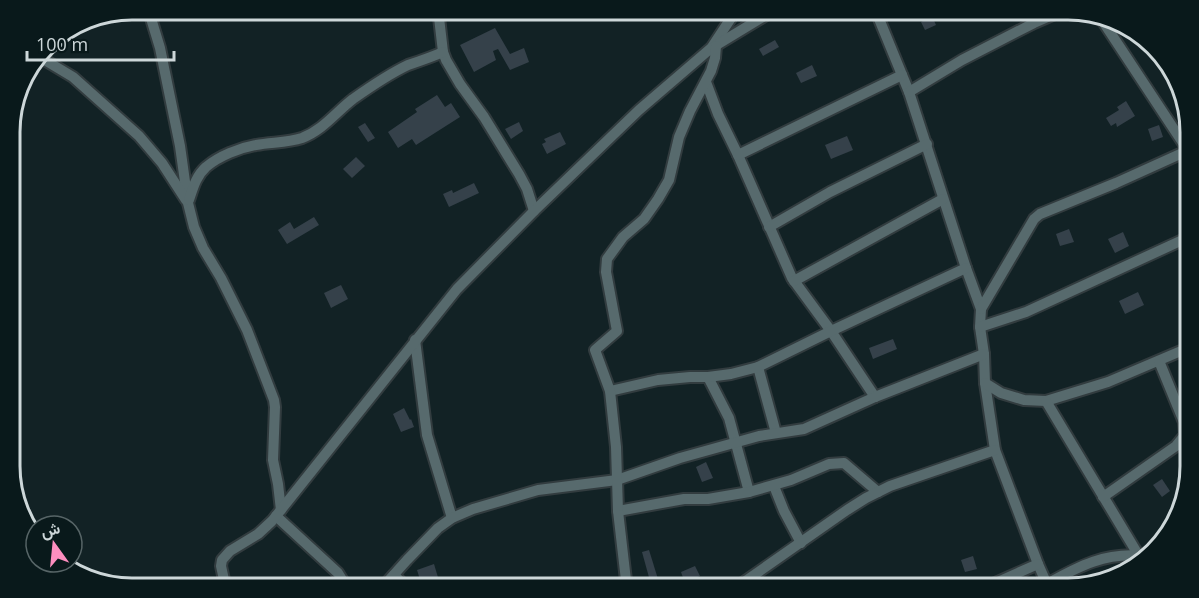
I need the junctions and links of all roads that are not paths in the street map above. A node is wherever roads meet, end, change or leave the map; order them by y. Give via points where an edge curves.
1 (152, 20) edge
2 (439, 20) edge
3 (730, 20) edge
4 (758, 20) edge
5 (880, 20) edge
6 (1041, 20) edge
7 (1107, 26) edge
8 (713, 48) junction
9 (443, 52) junction
10 (45, 60) edge
11 (902, 75) junction
12 (706, 82) junction
13 (909, 92) junction
14 (1180, 137) edge
15 (927, 144) junction
16 (738, 155) junction
17 (1180, 155) edge
18 (943, 199) junction
19 (188, 203) junction
20 (534, 211) junction
21 (769, 227) junction
22 (1180, 241) edge
23 (966, 268) junction
24 (794, 281) junction
25 (981, 309) junction
26 (980, 327) junction
27 (831, 331) junction
28 (415, 340) junction
29 (1180, 352) edge
30 (984, 354) junction
31 (1159, 361) junction
32 (758, 367) junction
33 (708, 377) junction
34 (985, 383) junction
35 (610, 391) junction
36 (876, 397) junction
37 (1046, 401) junction
38 (1180, 412) edge
39 (776, 433) junction
40 (1180, 441) edge
41 (735, 443) junction
42 (995, 450) junction
43 (616, 480) junction
44 (774, 486) junction
45 (749, 492) junction
46 (878, 492) junction
47 (1103, 497) junction
48 (618, 511) junction
49 (279, 513) junction
50 (452, 518) junction
51 (801, 543) junction
52 (1139, 553) edge
53 (1134, 557) edge
54 (1038, 564) junction
55 (394, 575) junction
56 (224, 578) edge
57 (342, 578) edge
58 (391, 578) edge
59 (397, 578) edge
60 (626, 578) edge
61 (750, 578) edge
62 (1006, 578) edge
63 (1044, 578) edge
64 (1060, 578) edge

1 - 19 street via 180,146
2 - 9 street
3 - 8 street
4 - 8 street
5 - 11 street
6 - 13 street
7 - 14 street
8 - 12 street via 715,58
8 - 20 street via 639,110
9 - 19 street via 382,79 351,100 324,126 302,138 256,145 219,159 198,177
9 - 20 street via 519,174
10 - 19 street via 73,77 139,136
11 - 13 street
11 - 16 street
12 - 16 street
12 - 35 street via 679,137 669,180 644,219 623,237 607,259 617,332 595,350
13 - 15 street
15 - 18 street
15 - 21 street
16 - 21 street
17 - 25 street via 1040,214
18 - 23 street
18 - 24 street
19 - 49 street via 203,248 247,330 273,400 273,460
20 - 28 street via 456,289
21 - 24 street
22 - 26 street via 1035,308
23 - 25 street
23 - 27 street
24 - 27 street
25 - 26 street
26 - 30 street
27 - 32 street
27 - 36 street
28 - 49 street
28 - 50 street via 427,435
29 - 31 street
30 - 34 street
30 - 36 street
31 - 37 street
31 - 38 street
32 - 33 street
32 - 39 street
33 - 35 street via 658,380
33 - 41 street via 729,418
34 - 37 street via 1024,400
34 - 42 street
35 - 43 street
36 - 39 street via 804,429
37 - 47 street
39 - 41 street
40 - 47 street
41 - 43 street
41 - 45 street
42 - 46 street
42 - 54 street
43 - 48 street
43 - 50 street via 538,490
44 - 45 street
44 - 46 street via 829,464 844,463
44 - 51 street
45 - 48 street
46 - 51 street
47 - 52 street
48 - 60 street
49 - 56 street via 222,560
49 - 57 street
50 - 55 street
51 - 61 street
53 - 64 street via 1100,559
54 - 62 street
54 - 63 street
55 - 58 street
55 - 59 street

